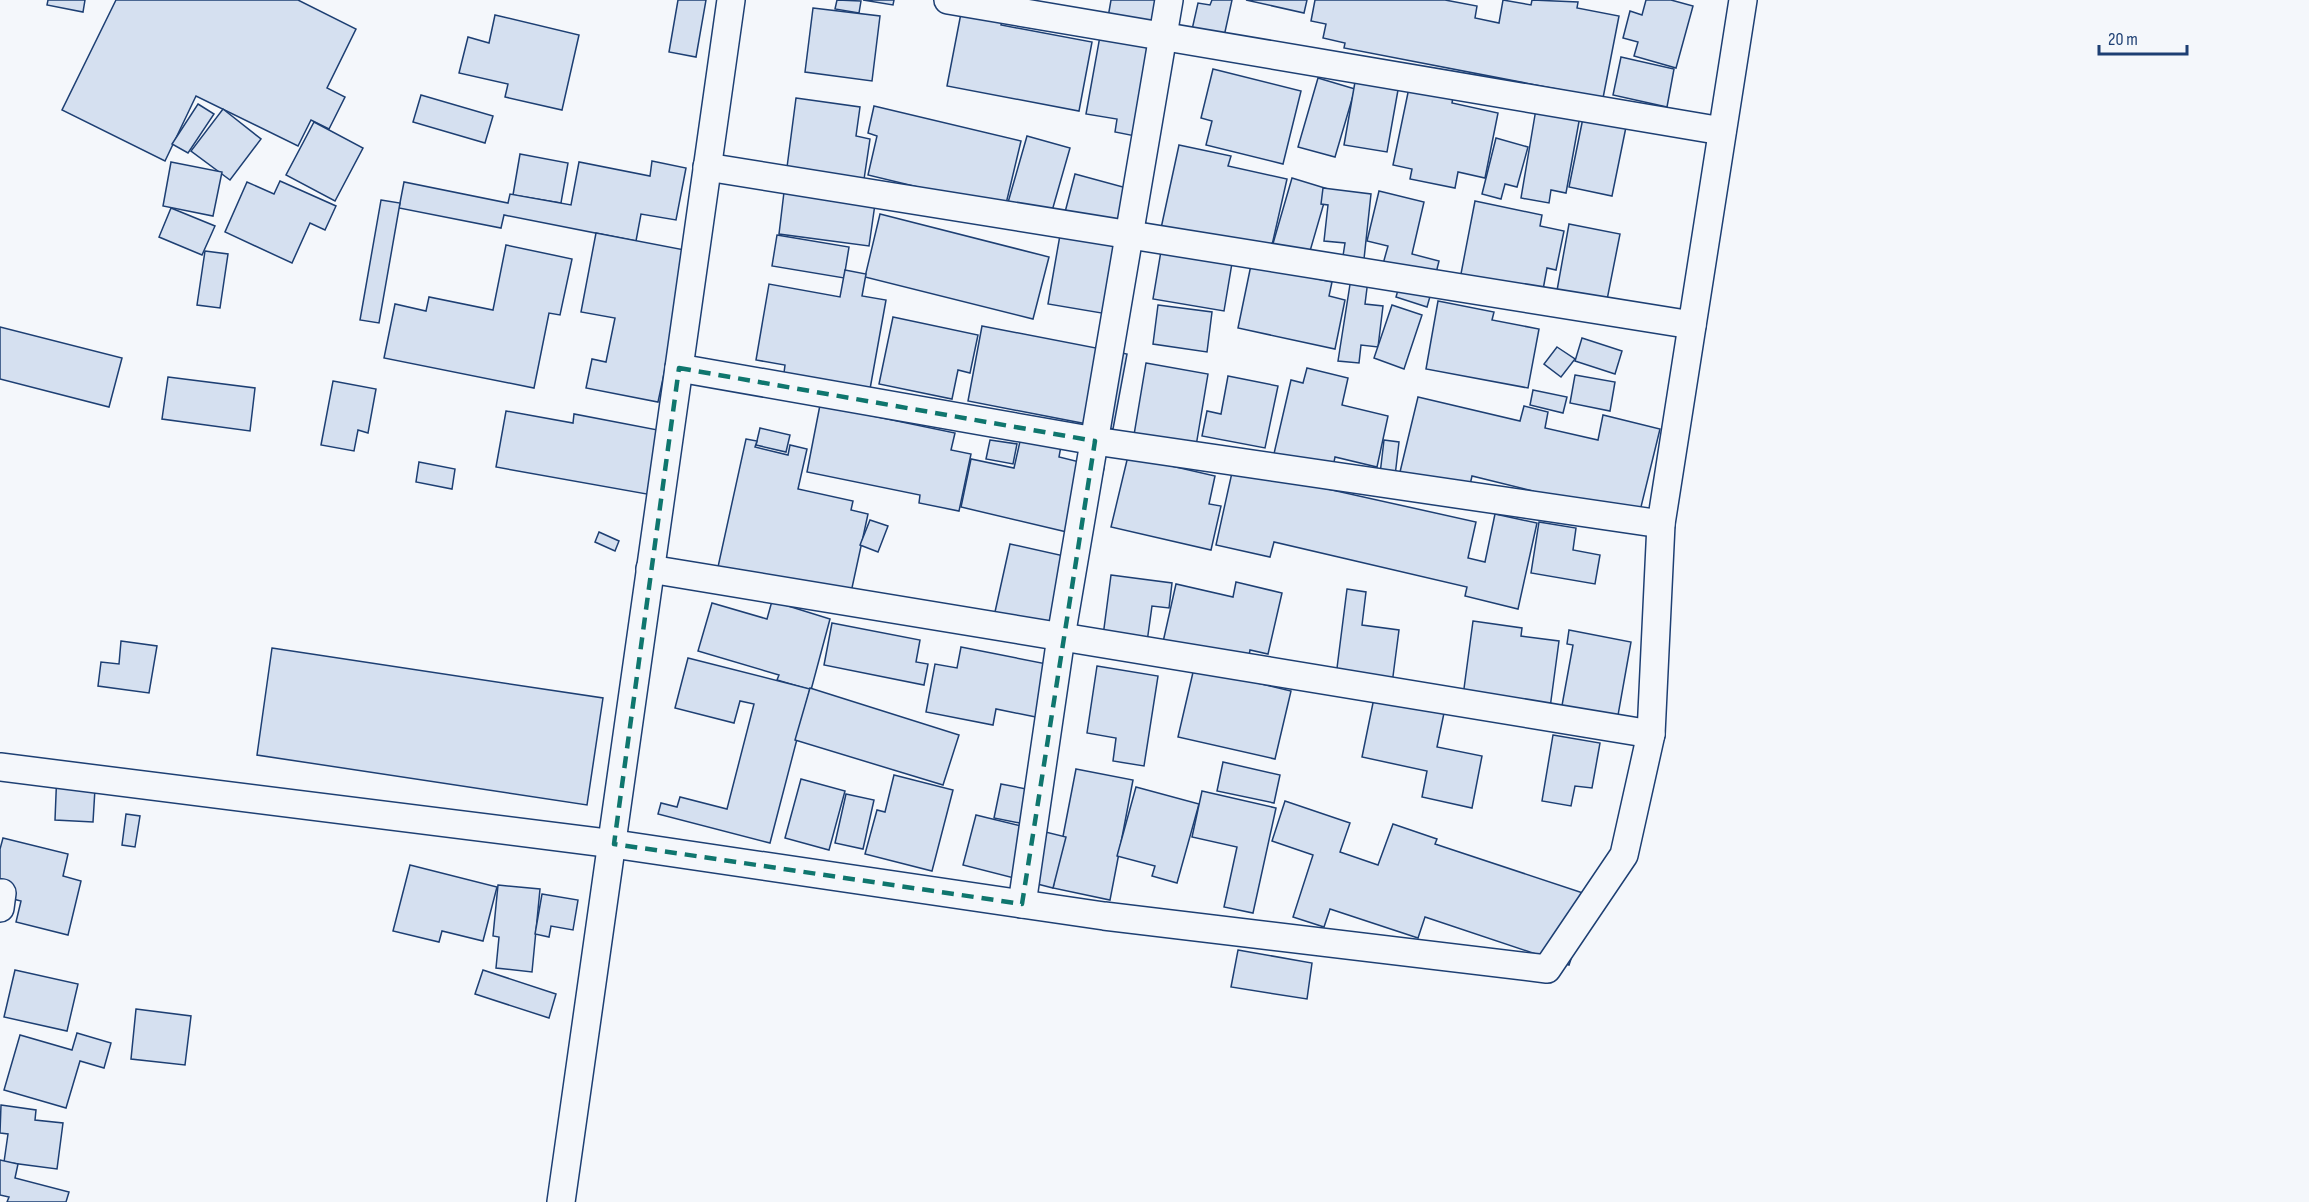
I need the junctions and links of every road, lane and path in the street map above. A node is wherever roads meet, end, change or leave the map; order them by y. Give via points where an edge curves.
1 (731, 0) edge
2 (948, 0) edge
3 (1169, 0) edge
4 (1743, 0) edge
5 (1163, 38) junction
6 (1722, 131) junction
7 (707, 167) junction
8 (1130, 235) junction
9 (1692, 326) junction
10 (679, 368) junction
11 (1095, 441) junction
12 (1661, 524) junction
13 (650, 569) junction
14 (1061, 637) junction
15 (1651, 734) junction
16 (0, 767) edge
17 (614, 844) junction
18 (1022, 904) junction
19 (561, 1202) edge

1 - 7 street
2 - 5 street
3 - 5 street
4 - 6 street
5 - 6 street
5 - 8 street
6 - 9 street
7 - 8 street
7 - 10 street
8 - 9 street
8 - 11 street
9 - 12 street
10 - 11 street
10 - 13 street
11 - 12 street
11 - 14 street
12 - 15 street
13 - 14 street
13 - 17 street
14 - 15 street
14 - 18 street
15 - 18 street via 1624,855 1547,969
16 - 17 street
17 - 18 street
17 - 19 street

